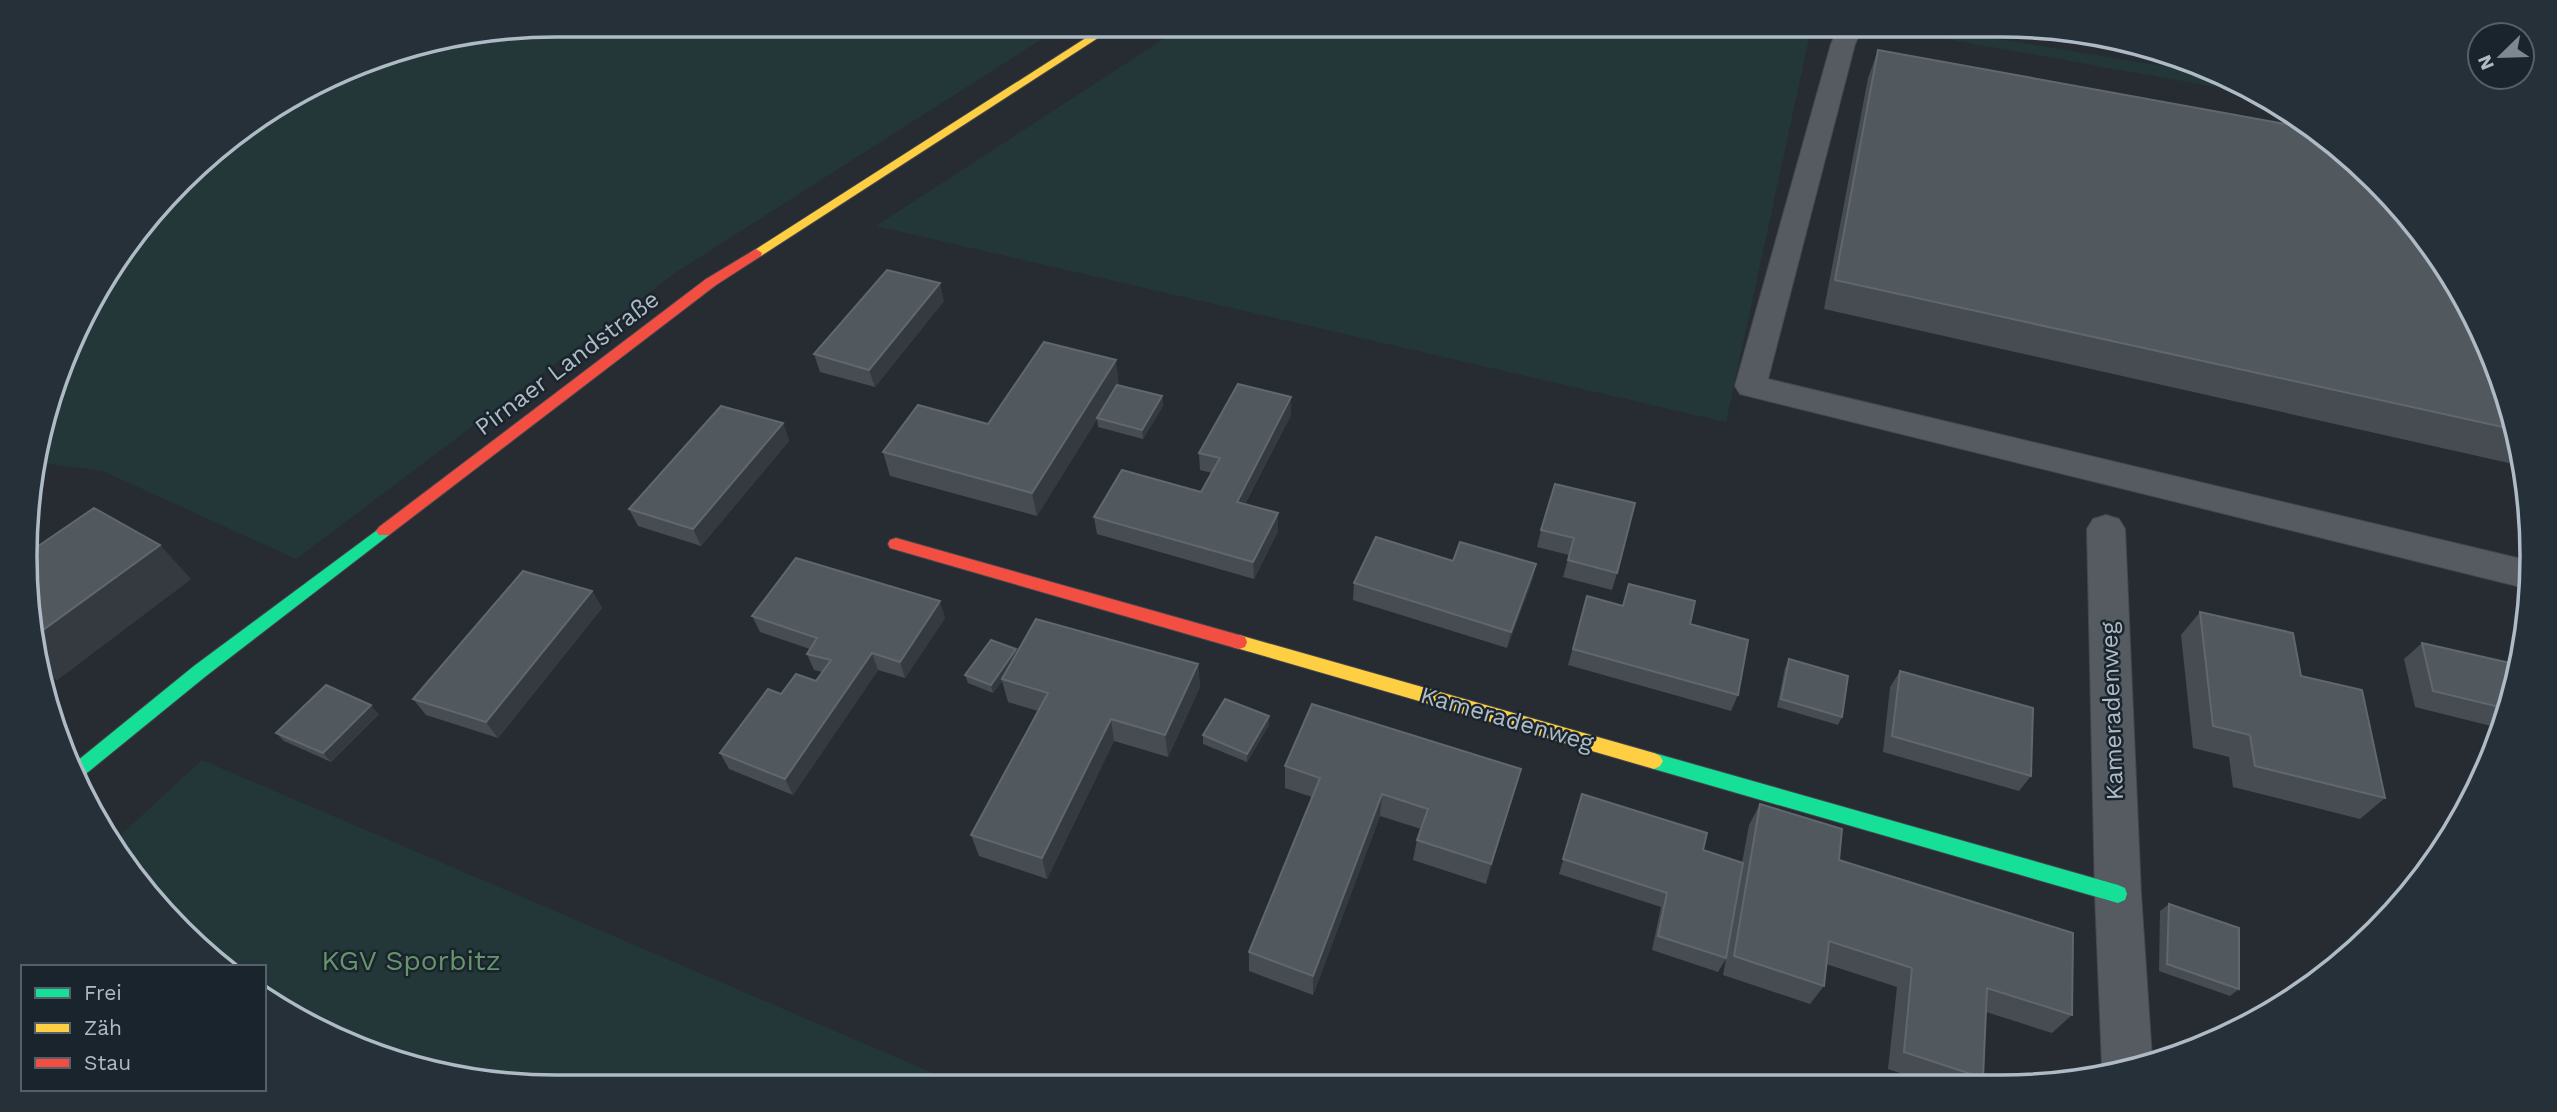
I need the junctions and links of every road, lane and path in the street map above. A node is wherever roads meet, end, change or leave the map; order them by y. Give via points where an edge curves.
1 (1093, 37) edge
2 (1855, 39) edge
3 (2106, 529) dead end
4 (896, 544) dead end
5 (2520, 572) edge
6 (82, 768) edge
7 (2118, 894) junction
8 (2127, 1060) edge

1 - 6 street, Pirnaer Landstraße via 710,282 200,671
2 - 5 lane via 1751,386
3 - 7 street, Kameradenweg
4 - 7 street, Kameradenweg
7 - 8 street, Kameradenweg

